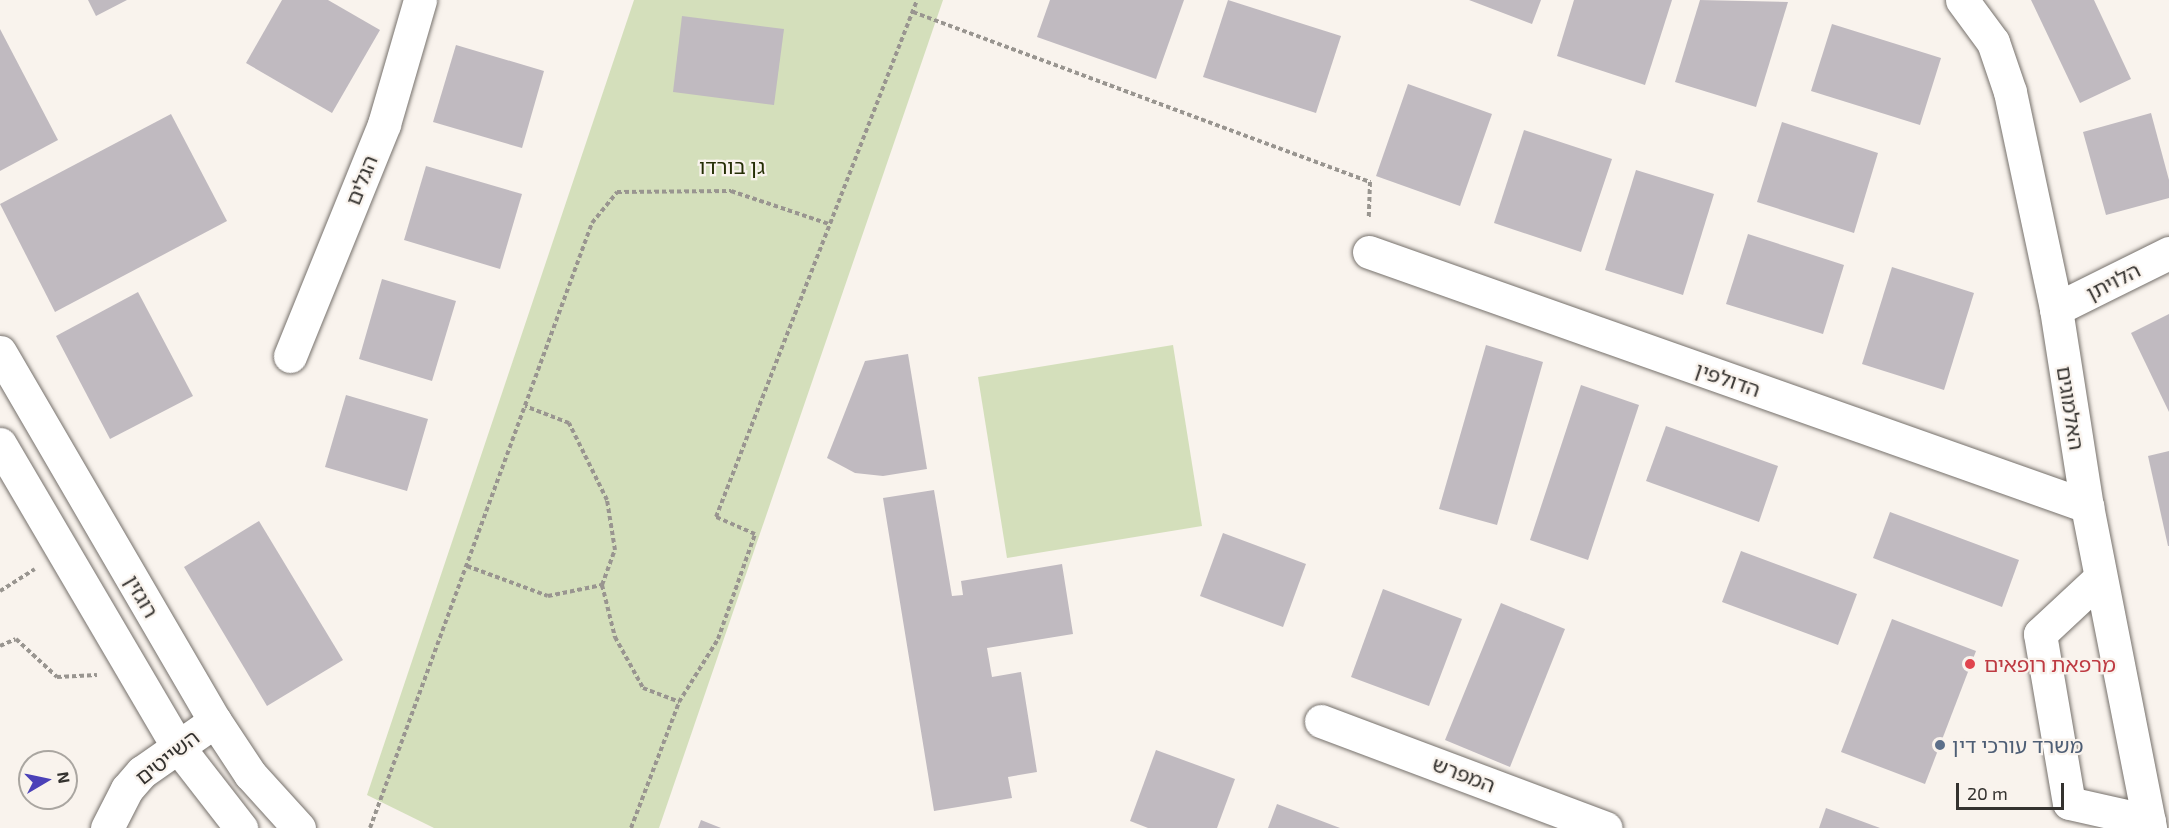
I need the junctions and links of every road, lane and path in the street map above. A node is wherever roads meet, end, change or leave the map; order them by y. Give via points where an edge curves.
1 (420, 0) edge
2 (917, 0) edge
3 (1962, 0) edge
4 (912, 12) junction
5 (829, 224) junction
6 (1369, 252) joint
7 (2169, 253) edge
8 (2056, 309) junction
9 (0, 352) edge
10 (290, 356) dead end
11 (525, 406) junction
12 (0, 444) edge
13 (2087, 506) junction
14 (467, 566) junction
15 (2100, 578) junction
16 (602, 585) junction
17 (0, 646) edge
18 (134, 674) junction
19 (679, 702) junction
20 (215, 721) junction
21 (1321, 721) dead end
22 (178, 747) junction
23 (2150, 824) edge
24 (107, 828) edge
25 (241, 828) edge
26 (299, 828) edge
27 (370, 828) edge
28 (632, 828) edge
29 (1606, 828) edge

1 - 10 street, הגלים via 384,124
2 - 4 path
3 - 8 street, האלמוגים via 1993,42 2010,92
4 - 5 path
4 - 6 path via 1370,182
5 - 11 path via 731,191 617,192 592,223
5 - 19 path via 716,517 755,534 718,639
6 - 13 street, הדולפין
7 - 8 street, הלויתן
8 - 13 street, האלמוגים
9 - 20 street, רוגזין
11 - 14 path
11 - 16 path via 569,423 607,500 615,550
12 - 18 street
13 - 15 street, האלמוגים
14 - 16 path via 548,596
14 - 27 path
15 - 23 street, האלמוגים
15 - 23 street via 2040,634 2069,803
16 - 19 path via 615,637 643,688
17 - 18 path via 16,639 57,677
18 - 22 street
19 - 28 path
20 - 22 street, השייטים
20 - 26 street, רוגזין via 250,774
21 - 29 street, המפרש
22 - 24 street, השייטים via 142,772 127,789
22 - 25 street

